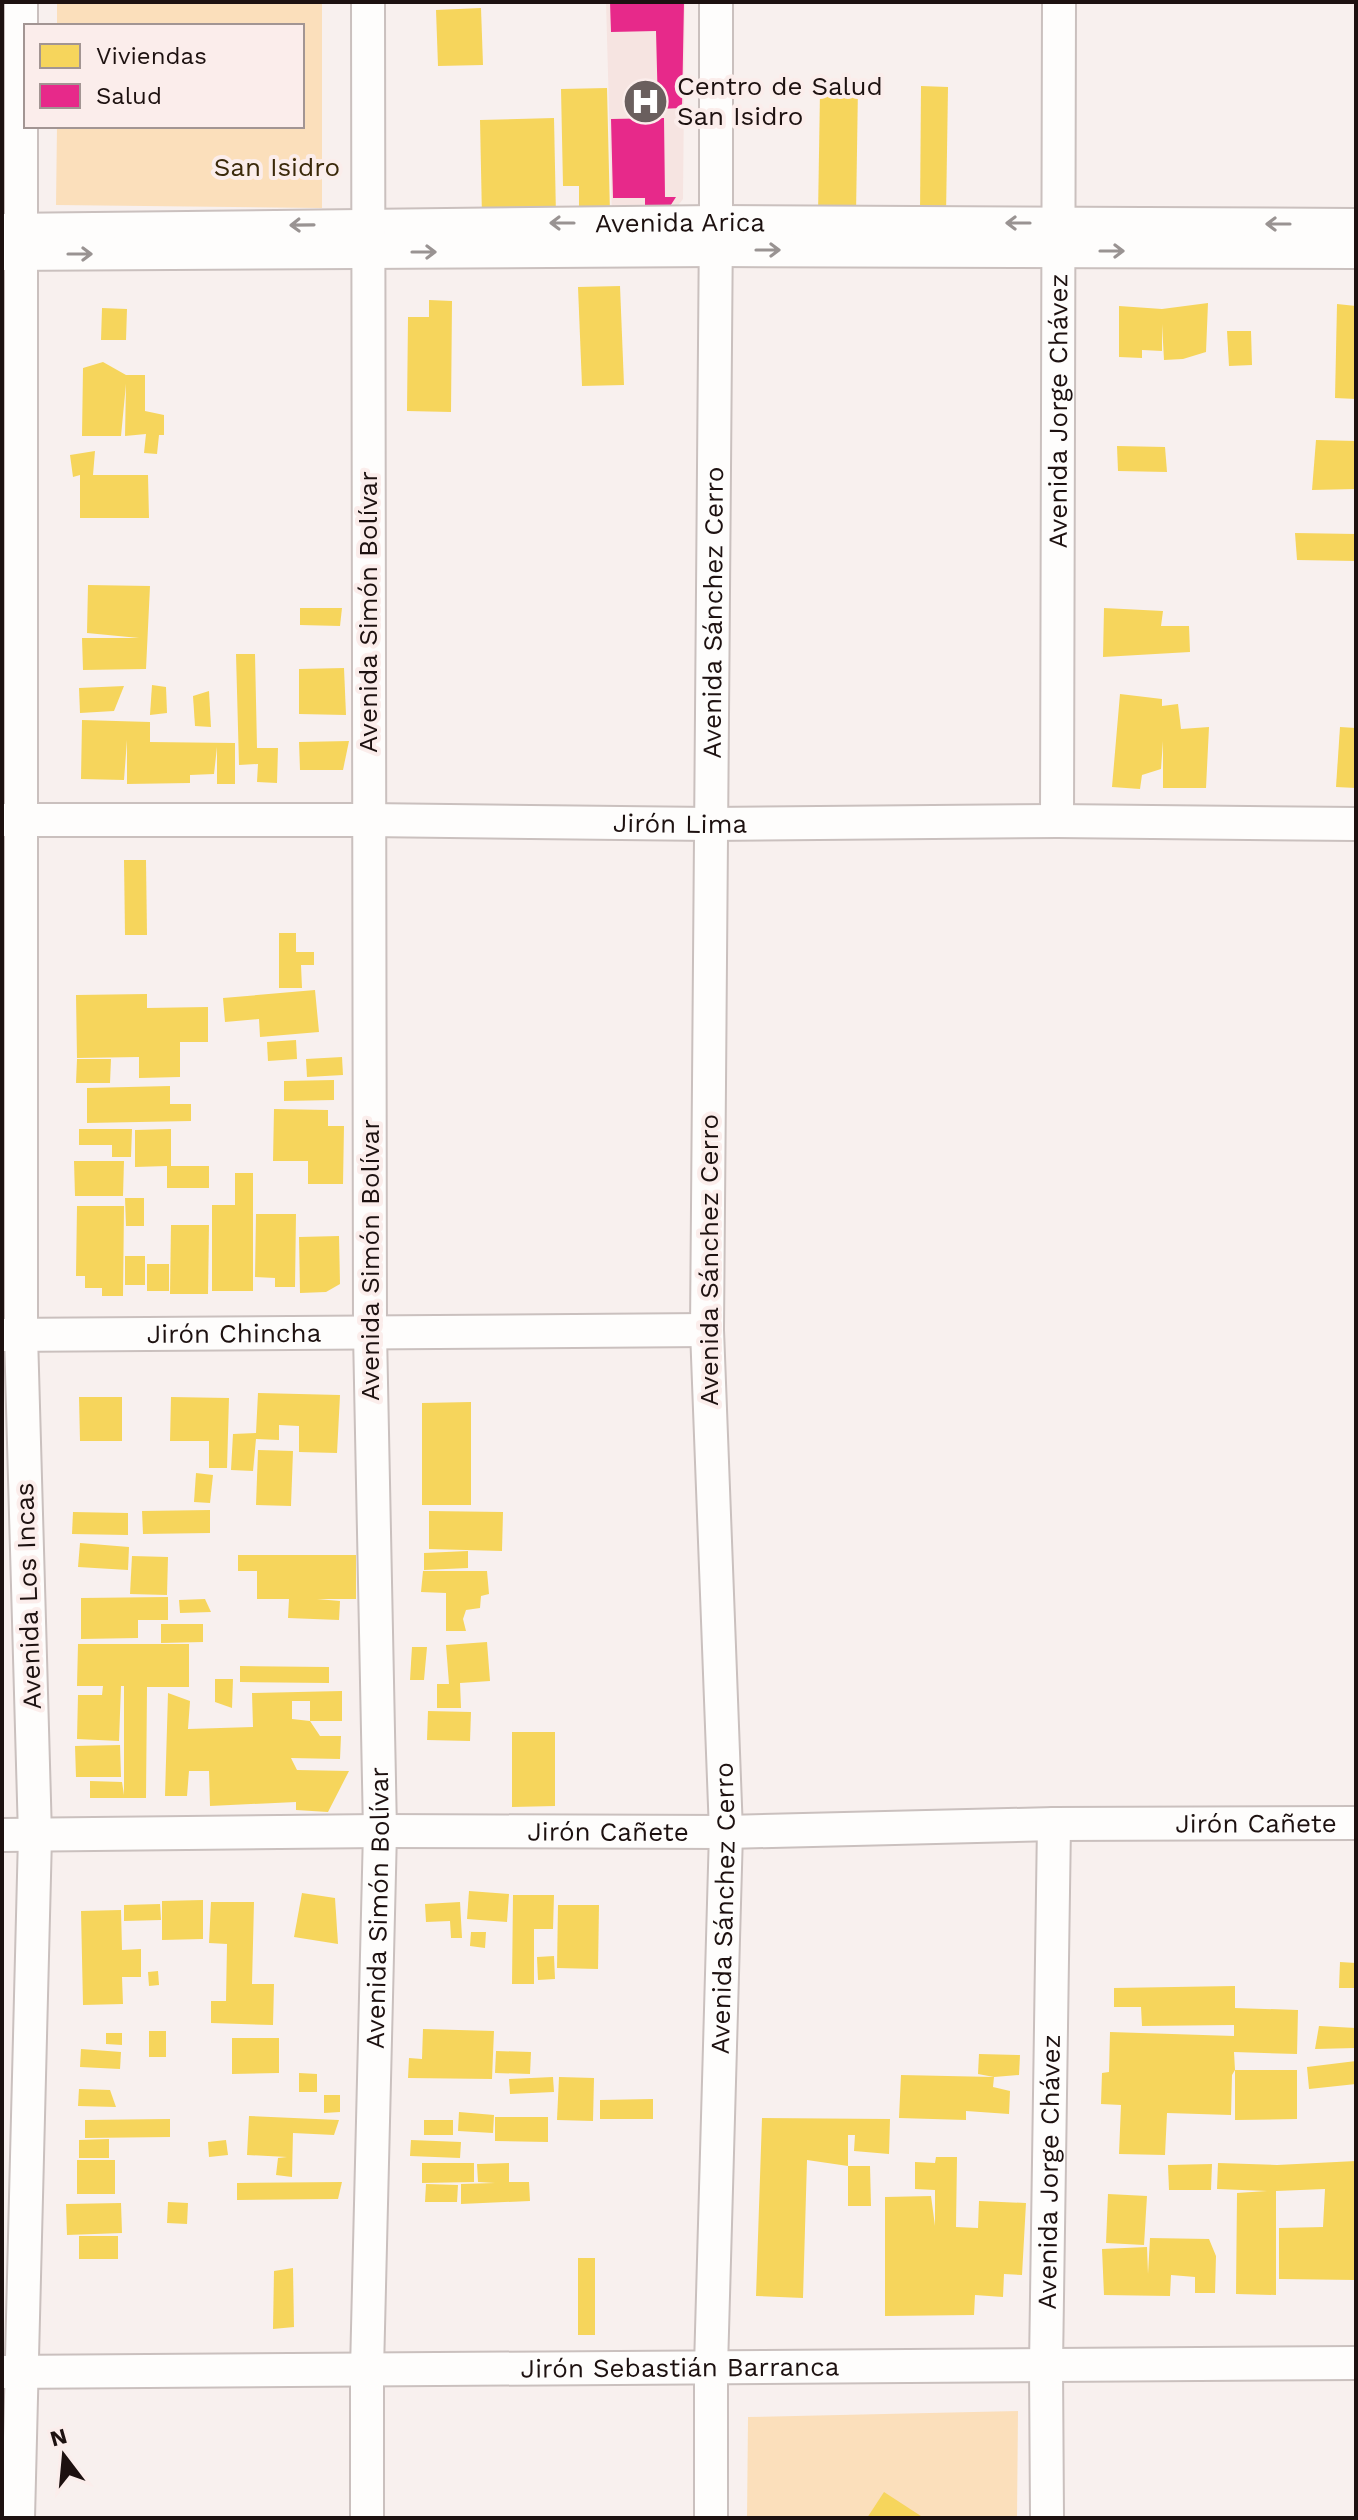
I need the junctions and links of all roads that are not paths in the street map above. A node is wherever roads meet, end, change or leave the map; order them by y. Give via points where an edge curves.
1 (21, 2) edge
2 (368, 2) edge
3 (716, 2) edge
4 (1059, 2) edge
5 (1356, 225) edge
6 (716, 236) junction
7 (1059, 236) junction
8 (368, 238) junction
9 (12, 242) edge
10 (1356, 252) edge
11 (12, 820) edge
12 (368, 820) junction
13 (1057, 821) junction
14 (710, 824) junction
15 (1356, 824) edge
16 (707, 1330) junction
17 (370, 1333) junction
18 (11, 1335) edge
19 (1356, 1823) edge
20 (1054, 1824) junction
21 (380, 1831) junction
22 (726, 1832) junction
23 (2, 1835) edge
24 (35, 1836) junction
25 (1356, 2363) edge
26 (1046, 2365) junction
27 (711, 2367) junction
28 (367, 2370) junction
29 (12, 2372) edge
30 (18, 2518) edge
31 (367, 2518) edge
32 (711, 2518) edge
33 (1047, 2518) edge

1 - 9 street, Avenida Los Incas
2 - 8 street, Avenida Simón Bolívar
3 - 6 street, Avenida Sánchez Cerro
4 - 7 street, Avenida Jorge Chávez
5 -> 7 street, Avenida Arica
6 - 7 street, Avenida Arica
6 - 8 street, Avenida Arica
6 - 14 street, Avenida Sánchez Cerro
7 -> 10 street, Avenida Arica
7 - 13 street, Avenida Jorge Chávez
8 - 9 street, Avenida Arica
8 - 12 street, Avenida Simón Bolívar
9 - 11 street, Avenida Los Incas
11 - 12 street, Jirón Lima
11 - 18 street, Avenida Los Incas
12 - 14 street, Jirón Lima
12 - 17 street, Avenida Simón Bolívar
13 - 14 street, Jirón Lima
13 - 15 street, Jirón Lima
14 - 16 street, Avenida Sánchez Cerro
16 - 17 street, Jirón Chincha
16 - 22 street, Avenida Sánchez Cerro
17 - 18 street, Jirón Chincha
17 - 21 street, Avenida Simón Bolívar
18 - 24 street, Avenida Los Incas
19 - 20 street, Jirón Cañete
20 - 22 street, Jirón Cañete
20 - 26 street, Avenida Jorge Chávez
21 - 22 street, Jirón Cañete
21 - 24 street, Jirón Cañete
21 - 28 street, Avenida Simón Bolívar
22 - 27 street, Avenida Sánchez Cerro
23 - 24 street, Jirón Cañete
24 - 29 street, Avenida Los Incas
25 - 26 street, Jirón Sebastián Barranca
26 - 27 street, Jirón Sebastián Barranca
26 - 33 street, Avenida Jorge Chávez
27 - 28 street, Jirón Sebastián Barranca
27 - 32 street, Avenida Sánchez Cerro
28 - 29 street, Jirón Sebastián Barranca
28 - 31 street, Avenida Simón Bolívar
29 - 30 street, Avenida Los Incas

